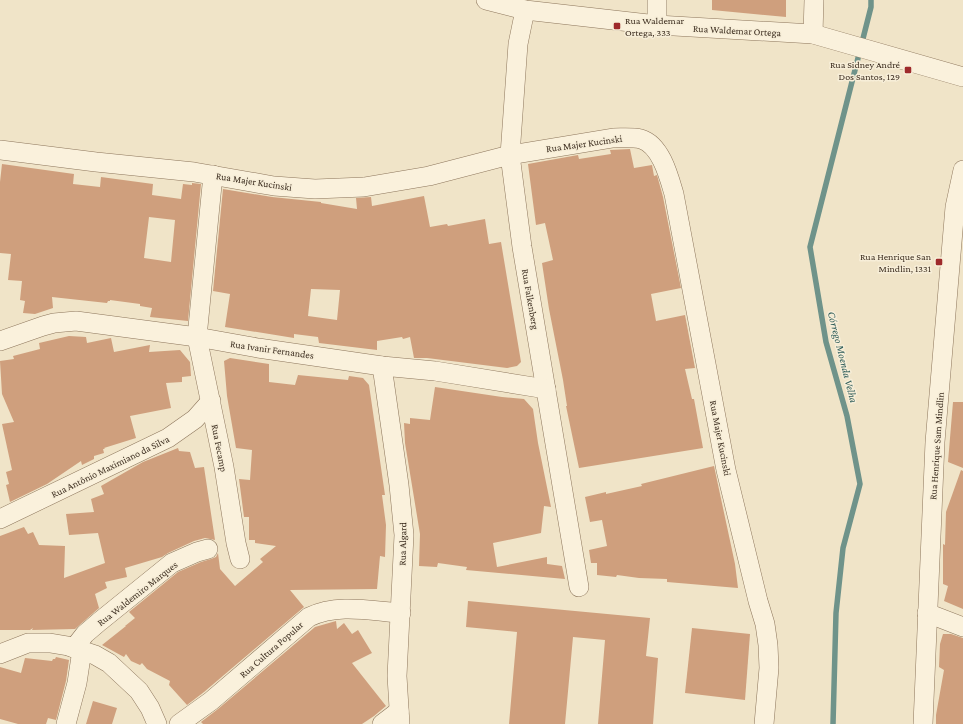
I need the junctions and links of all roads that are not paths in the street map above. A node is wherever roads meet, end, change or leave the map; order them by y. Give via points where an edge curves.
1 (486, 0) edge
2 (657, 0) edge
3 (814, 0) edge
4 (523, 5) edge
5 (657, 25) junction
6 (813, 34) junction
7 (963, 77) edge
8 (0, 150) edge
9 (510, 155) junction
10 (963, 170) edge
11 (213, 175) junction
12 (959, 209) edge
13 (197, 337) junction
14 (0, 341) edge
15 (382, 366) junction
16 (546, 389) junction
17 (211, 401) junction
18 (0, 519) edge
19 (208, 549) dead end
20 (240, 559) dead end
21 (579, 587) dead end
22 (401, 613) junction
23 (927, 613) junction
24 (963, 628) edge
25 (78, 649) junction
26 (0, 654) edge
27 (400, 718) edge
28 (66, 724) edge
29 (157, 724) edge
30 (180, 724) edge
31 (382, 724) edge
32 (764, 724) edge
33 (923, 724) edge

1 - 4 street, Rua Waldemar Ortega
2 - 5 street
3 - 6 street
4 - 5 street, Rua Waldemar Ortega
4 - 9 street, Rua Falkenberg
5 - 6 street, Rua Waldemar Ortega
6 - 7 street, Rua Waldemar Ortega
8 - 11 street, Rua Majer Kucinski
9 - 11 street, Rua Majer Kucinski via 429,176 364,187 315,189 274,186
9 - 16 street, Rua Falkenberg
9 - 32 street, Rua Majer Kucinski via 628,137 648,143 663,161 674,194 726,470 765,624 769,668
10 - 12 street, Rua Henrique Sam Mindlin
11 - 13 street, Rua Fecamp
12 - 23 street, Rua Henrique Sam Mindlin via 935,442
13 - 14 street, Rua Ivanir Fernandes via 76,321 42,326
13 - 15 street, Rua Ivanir Fernandes
13 - 17 street, Rua Fecamp
15 - 16 street, Rua Ivanir Fernandes via 435,371
15 - 22 street, Rua Algard via 400,485 404,535
16 - 21 street, Rua Falkenberg
17 - 18 street, Rua Antônio Maximiano da Silva via 195,419 168,438
17 - 20 street, Rua Fecamp
19 - 25 street, Rua Waldemiro Marques via 172,563 85,634
22 - 27 street, Rua Algard via 397,676
22 - 30 street, Rua Cultura Popular via 346,608 318,612
23 - 24 street
23 - 33 street, Rua Henrique Sam Mindlin
25 - 26 street via 50,643 28,643
25 - 28 street via 76,683
25 - 29 street via 102,658 132,683 146,700
27 - 31 street

